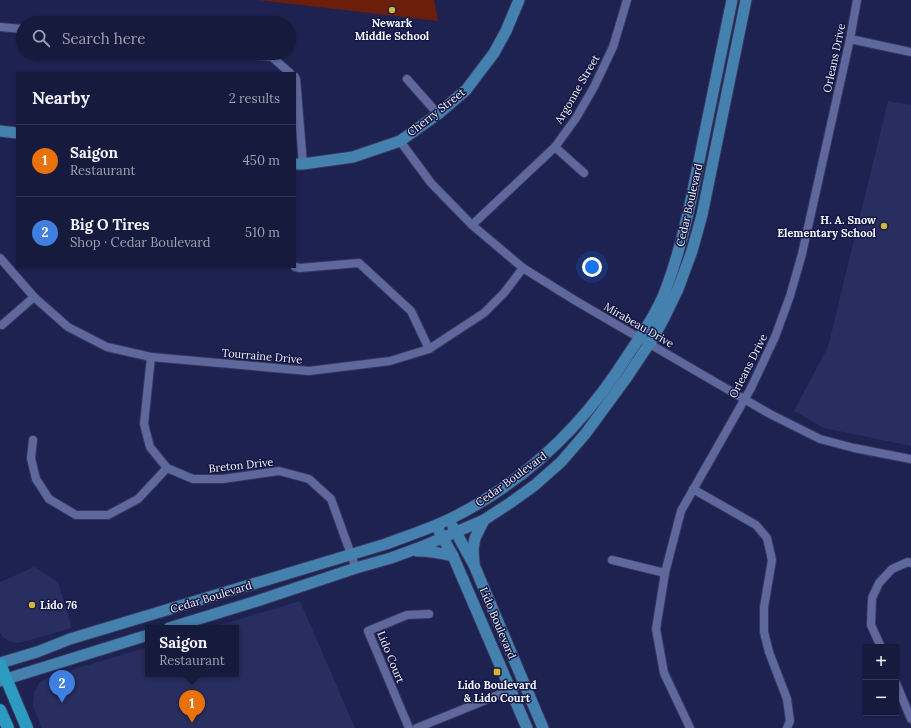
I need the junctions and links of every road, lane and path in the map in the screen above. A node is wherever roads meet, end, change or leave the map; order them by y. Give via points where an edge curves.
1 (519, 0) edge
2 (626, 0) edge
3 (732, 0) edge
4 (746, 0) edge
5 (857, 0) edge
6 (0, 26) edge
7 (16, 28) edge
8 (850, 39) junction
9 (911, 52) edge
10 (275, 60) edge
11 (289, 72) edge
12 (296, 79) edge
13 (407, 79) dead end
14 (438, 114) junction
15 (0, 130) edge
16 (16, 133) edge
17 (400, 141) junction
18 (555, 147) junction
19 (299, 164) edge
20 (584, 173) dead end
21 (472, 225) junction
22 (0, 258) edge
23 (296, 267) edge
24 (523, 268) junction
25 (34, 297) junction
26 (2, 325) dead end
27 (639, 338) junction
28 (650, 344) junction
29 (429, 349) junction
30 (151, 358) junction
31 (744, 400) junction
32 (33, 440) dead end
33 (911, 459) edge
34 (168, 468) junction
35 (693, 489) junction
36 (449, 519) junction
37 (484, 520) junction
38 (436, 525) junction
39 (456, 532) junction
40 (443, 538) junction
41 (411, 551) junction
42 (351, 555) junction
43 (453, 556) junction
44 (612, 560) dead end
45 (911, 563) edge
46 (474, 565) junction
47 (356, 568) junction
48 (665, 573) junction
49 (429, 614) dead end
50 (179, 625) edge
51 (145, 636) edge
52 (880, 644) edge
53 (0, 664) edge
54 (3, 680) edge
55 (524, 683) junction
56 (511, 689) junction
57 (899, 690) edge
58 (0, 710) edge
59 (911, 719) edge
60 (8, 728) edge
61 (27, 728) edge
62 (409, 728) edge
63 (417, 728) edge
64 (527, 728) edge
65 (543, 728) edge
66 (690, 728) edge
67 (787, 728) edge

1 - 14 street, Cherry Street via 494,53 466,90
2 - 18 street, Argonne Street via 613,47 597,81 576,118
3 - 27 street, Cedar Boulevard via 679,249 656,312
4 - 28 street, Cedar Boulevard via 702,215 692,251 678,289
5 - 8 street, Orleans Drive
6 - 7 street
8 - 9 street
8 - 31 street, Orleans Drive via 802,254 790,296 775,337
10 - 11 street
12 - 19 street
13 - 14 street
14 - 17 street, Cherry Street
15 - 16 street
17 - 19 street, Cherry Street via 353,157
17 - 21 street, Mirabeau Drive via 431,183
18 - 20 street
18 - 21 street, Argonne Street
21 - 24 street, Mirabeau Drive
22 - 25 street, Tourraine Drive
23 - 29 street via 359,263 411,312
24 - 27 street, Mirabeau Drive
24 - 29 street, Tourraine Drive via 504,293 484,313
25 - 26 street
25 - 30 street, Tourraine Drive via 68,327 107,347
27 - 28 street, Mirabeau Drive
27 - 36 street, Cedar Boulevard via 598,398 575,426 550,450 498,490
28 - 31 street, Mirabeau Drive
28 - 37 street, Cedar Boulevard via 586,433 561,462 510,503
29 - 30 street, Tourraine Drive via 390,361 309,371
30 - 34 street, Breton Drive via 144,424 150,447
31 - 33 street, Mirabeau Drive via 820,439
31 - 35 street, Orleans Drive
32 - 34 street via 31,458 36,479 50,498 76,515 108,515 138,499
34 - 42 street, Breton Drive via 193,479 222,479 279,471 309,480 331,499
35 - 48 street, Orleans Drive via 681,511
35 - 67 street via 756,525 768,538 772,560 764,607 764,632 787,699 790,721
36 - 38 street, Cedar Boulevard
36 - 39 street, Lido Boulevard
37 - 39 street, Cedar Boulevard
37 - 46 street via 472,549
38 - 40 street, Lido Boulevard
38 - 42 street, Cedar Boulevard
39 - 40 street, Cedar Boulevard
39 - 46 street, Lido Boulevard
40 - 41 street, Cedar Boulevard
40 - 43 street, Lido Boulevard
41 - 43 street
41 - 47 street, Cedar Boulevard
42 - 47 street, Breton Drive
42 - 53 street, Cedar Boulevard via 70,639
43 - 56 street, Lido Boulevard
44 - 48 street
45 - 52 street via 892,569 879,583 872,598 871,625
46 - 55 street, Lido Boulevard
47 - 50 street, Cedar Boulevard
48 - 66 street, Orleans Drive via 656,629 664,673
49 - 62 street, Lido Court via 407,615 368,631
51 - 54 street
53 - 54 main road
54 - 61 main road
55 - 56 street
55 - 65 street, Lido Boulevard
56 - 63 street
56 - 64 street, Lido Boulevard
57 - 59 street
58 - 60 main road

